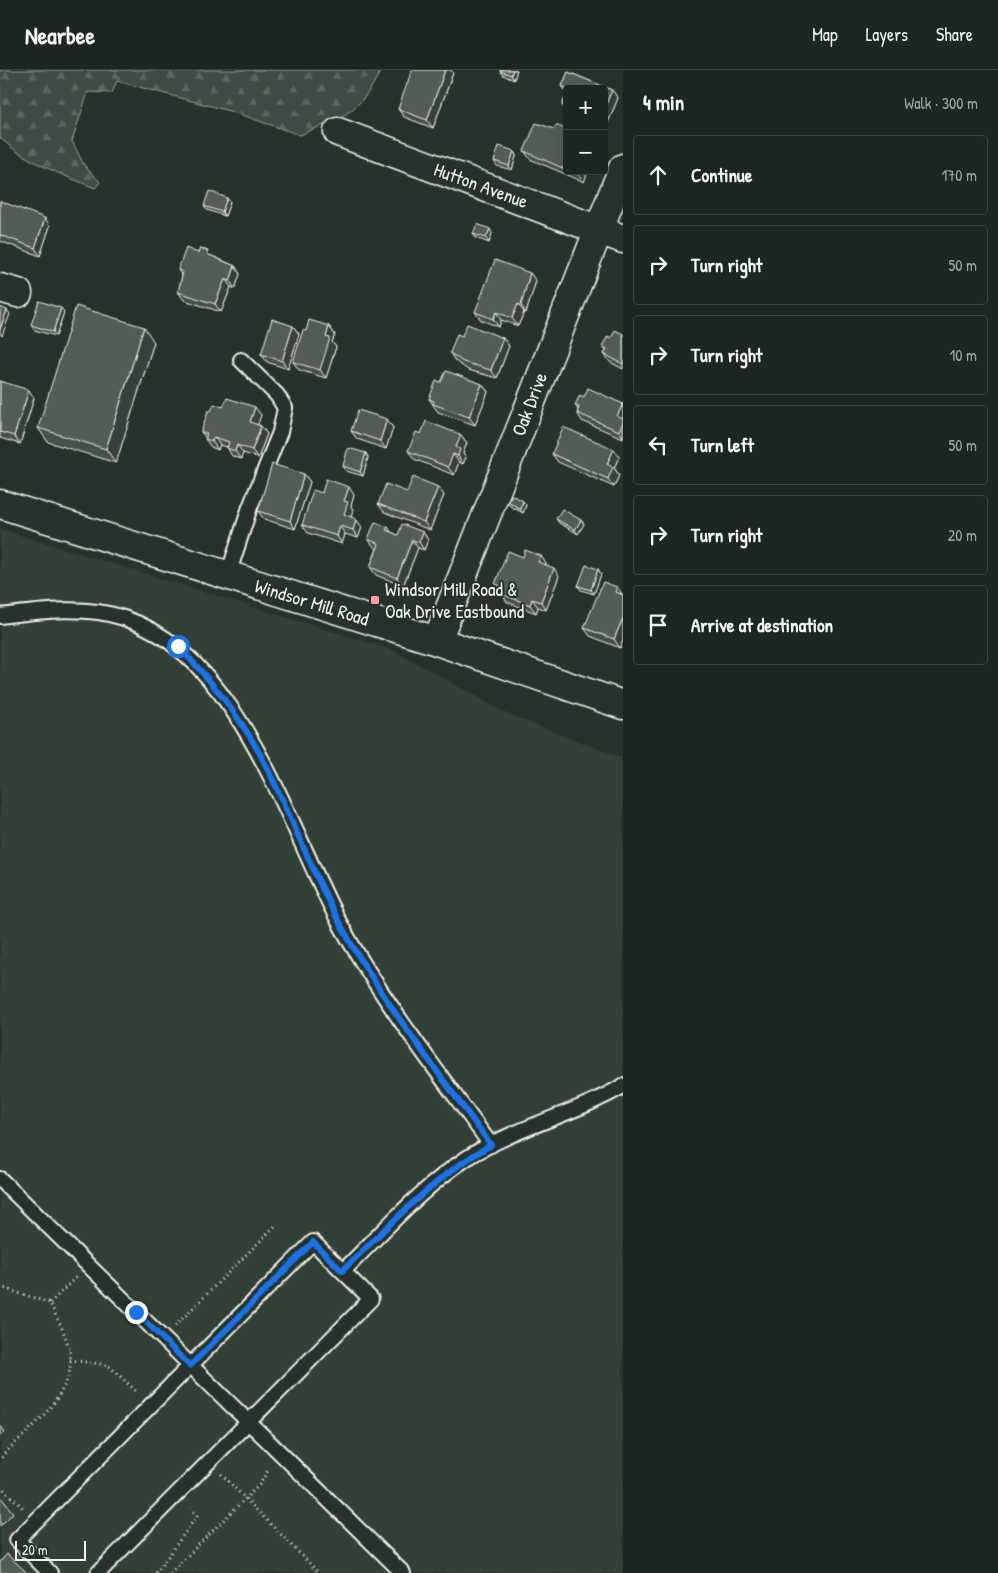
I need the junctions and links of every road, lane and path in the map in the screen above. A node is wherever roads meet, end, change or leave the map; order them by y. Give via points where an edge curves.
1 (338, 132) dead end
2 (623, 168) edge
3 (598, 228) junction
4 (623, 239) edge
5 (241, 360) dead end
6 (0, 504) edge
7 (228, 575) junction
8 (0, 616) edge
9 (437, 641) junction
10 (623, 705) edge
11 (623, 1086) edge
12 (491, 1145) junction
13 (0, 1179) edge
14 (277, 1224) dead end
15 (342, 1271) junction
16 (78, 1275) dead end
17 (0, 1287) edge
18 (50, 1303) junction
19 (174, 1327) dead end
20 (70, 1360) junction
21 (190, 1366) junction
22 (144, 1399) dead end
23 (248, 1422) junction
24 (0, 1460) edge
25 (270, 1463) dead end
26 (228, 1471) dead end
27 (219, 1472) dead end
28 (223, 1476) junction
29 (217, 1483) dead end
30 (0, 1486) edge
31 (246, 1499) junction
32 (197, 1502) dead end
33 (191, 1508) junction
34 (29, 1514) dead end
35 (185, 1514) dead end
36 (50, 1573) edge
37 (98, 1573) edge
38 (156, 1573) edge
39 (170, 1573) edge
40 (319, 1573) edge
41 (403, 1573) edge

1 - 3 street, Hutton Avenue
2 - 3 street, Oak Drive
3 - 4 street, Hutton Avenue
3 - 9 street, Oak Drive
5 - 7 lane via 277,395 285,408 280,432 250,507
6 - 7 street, Windsor Mill Road
7 - 9 street, Windsor Mill Road
8 - 12 lane via 72,611 100,612 125,618 178,646 201,670 259,753 340,923 366,967
9 - 10 street, Windsor Mill Road
11 - 12 lane
12 - 15 lane via 467,1158 430,1186
13 - 21 lane
14 - 19 path
15 - 21 lane via 313,1242
15 - 23 lane via 371,1299
16 - 18 path
17 - 18 path
18 - 20 path via 64,1332
20 - 22 path via 108,1365
20 - 24 path via 61,1391 46,1414
21 - 23 lane
21 - 36 lane via 17,1540
23 - 37 lane
23 - 41 lane
25 - 31 path via 268,1474
26 - 28 path
27 - 28 path
28 - 29 path
28 - 31 path
30 - 34 path
31 - 39 path
31 - 40 path
32 - 33 path
33 - 35 path
33 - 38 path via 197,1516

